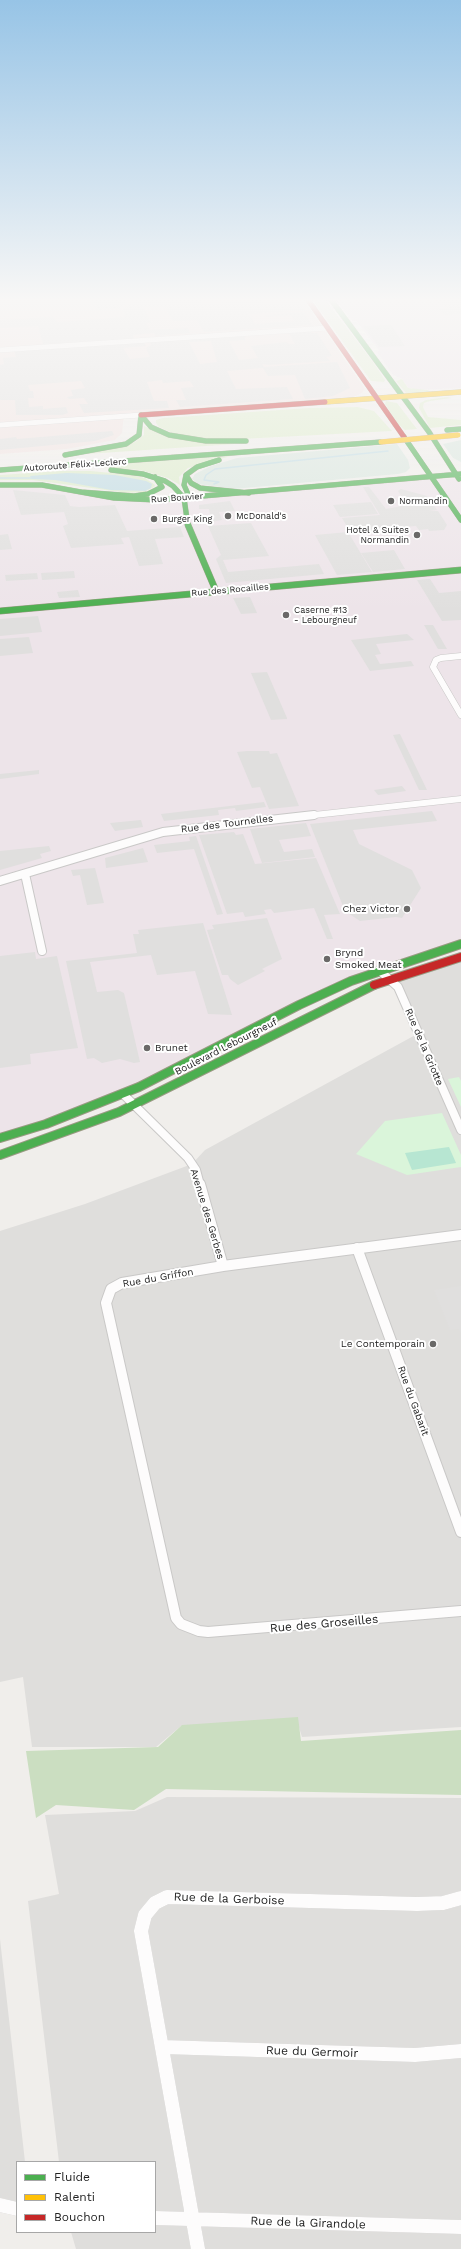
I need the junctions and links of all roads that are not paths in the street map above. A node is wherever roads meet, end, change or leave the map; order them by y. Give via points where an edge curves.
1 (325, 402) edge
2 (380, 402) edge
3 (406, 402) edge
4 (420, 402) edge
5 (295, 404) junction
6 (141, 415) junction
7 (417, 416) junction
8 (391, 419) junction
9 (0, 425) edge
10 (457, 431) edge
11 (380, 439) junction
12 (293, 441) junction
13 (320, 446) junction
14 (441, 451) junction
15 (414, 452) junction
16 (0, 461) edge
17 (0, 464) edge
18 (461, 466) edge
19 (29, 468) junction
20 (0, 470) edge
21 (186, 475) junction
22 (155, 477) junction
23 (459, 477) edge
24 (432, 478) junction
25 (372, 481) junction
26 (355, 483) junction
27 (0, 485) edge
28 (81, 492) junction
29 (250, 492) junction
30 (184, 498) junction
31 (461, 520) edge
32 (461, 570) edge
33 (216, 591) junction
34 (0, 611) edge
35 (461, 656) edge
36 (461, 715) edge
37 (461, 799) edge
38 (25, 874) junction
39 (0, 881) edge
40 (461, 944) edge
41 (42, 951) dead end
42 (461, 957) edge
43 (380, 970) junction
44 (391, 979) junction
45 (123, 1094) junction
46 (134, 1105) junction
47 (461, 1130) edge
48 (0, 1138) edge
49 (0, 1155) edge
50 (461, 1235) edge
51 (357, 1248) junction
52 (223, 1266) junction
53 (461, 1532) edge
54 (461, 1611) edge
55 (188, 1628) joint
56 (461, 1898) edge
57 (163, 2047) junction
58 (461, 2051) edge
59 (0, 2205) edge
60 (16, 2209) edge
61 (156, 2218) edge
62 (193, 2220) junction
63 (461, 2226) edge
64 (198, 2249) edge

1 - 5 main road
2 - 8 main road
3 - 7 main road
4 - 7 main road
5 - 6 main road
5 - 8 main road via 361,406 381,412
6 - 9 street
6 - 12 main road via 151,427 178,438 222,442
6 - 16 main road via 139,434 126,444 53,456
7 - 14 main road
8 - 15 main road
10 - 11 main road, Autoroute Félix-Leclerc, bridge
11 - 12 main road, Autoroute Félix-Leclerc
11 - 13 main road, Autoroute Félix-Leclerc
12 - 17 main road, Autoroute Félix-Leclerc
13 - 19 main road, Autoroute Félix-Leclerc
13 - 21 main road via 215,461 197,467
14 - 18 main road
14 - 23 main road
15 - 24 main road
15 - 25 main road via 411,472
19 - 20 main road, Autoroute Félix-Leclerc
19 - 22 main road via 93,468
21 - 29 main road via 191,483 200,488
21 - 30 main road via 184,485 188,494
22 - 28 main road via 162,487 148,494 128,496
22 - 30 main road via 173,486
23 - 24 main road, Rue Bouvier
24 - 25 main road, Rue Bouvier
24 - 26 main road, Rue Bouvier
24 - 31 main road
25 - 26 main road, Rue Bouvier
26 - 29 main road, Rue Bouvier
27 - 28 main road, Rue Bouvier via 42,485
28 - 30 main road, Rue Bouvier via 135,500
29 - 30 main road, Rue Bouvier
30 - 33 main road via 188,525
32 - 33 main road, Rue des Rocailles
33 - 34 main road, Rue des Rocailles
35 - 36 street via 441,658 436,660 433,667
37 - 38 street, Rue des Tournelles via 180,829
38 - 39 street, Rue des Tournelles
38 - 41 street
40 - 43 main road, Boulevard Lebourgneuf
42 - 44 main road, Boulevard Lebourgneuf
43 - 44 street, Rue de la Griotte
43 - 45 main road, Boulevard Lebourgneuf via 299,1005
44 - 46 main road, Boulevard Lebourgneuf via 315,1013
44 - 47 street, Rue de la Griotte via 399,990
45 - 46 street, Avenue des Gerbes
45 - 48 main road, Boulevard Lebourgneuf via 46,1124
46 - 49 main road, Boulevard Lebourgneuf via 82,1127
46 - 52 street, Avenue des Gerbes via 188,1158 196,1170
50 - 51 street, Rue du Griffon
51 - 52 street, Rue du Griffon
51 - 53 street, Rue du Gabarit
52 - 55 street, Rue du Griffon via 122,1283 111,1289 106,1303 176,1618
54 - 55 street, Rue des Groseilles via 208,1632
56 - 57 street, Rue de la Gerboise via 444,1903 417,1904 167,1897 155,1903 145,1915 141,1931
57 - 58 street, Rue du Germoir via 415,2055
57 - 62 street, Rue de la Gerboise
59 - 60 street
61 - 62 street, Rue de la Girandole
62 - 63 street, Rue de la Girandole
62 - 64 street, Rue de la Gerboise

